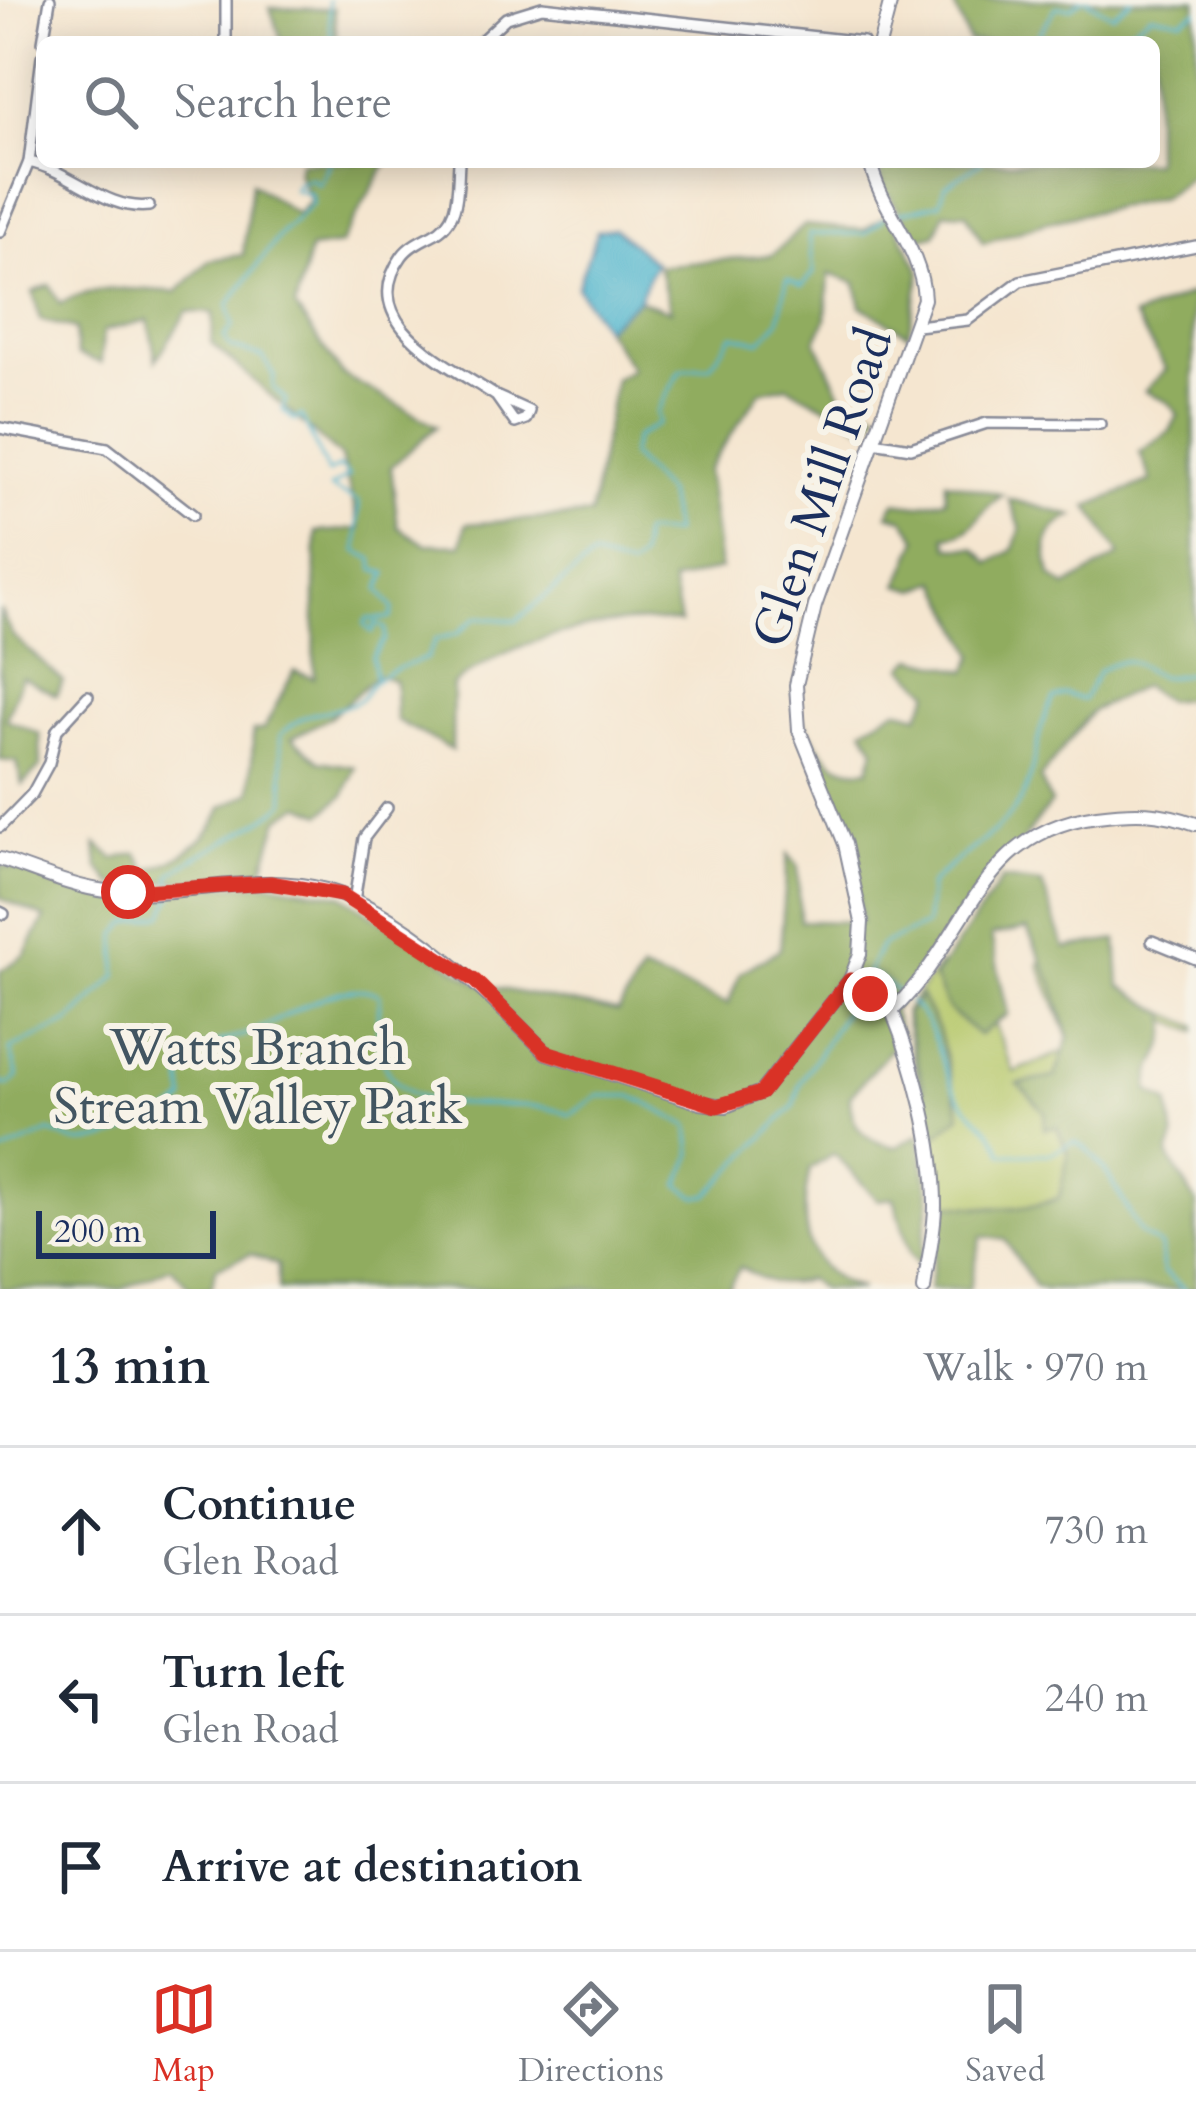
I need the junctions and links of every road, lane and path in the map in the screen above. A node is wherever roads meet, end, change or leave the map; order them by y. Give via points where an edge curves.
1 (50, 0) edge
2 (226, 0) edge
3 (891, 0) edge
4 (44, 36) edge
5 (226, 36) edge
6 (486, 36) edge
7 (809, 36) edge
8 (882, 36) edge
9 (36, 105) edge
10 (29, 162) junction
11 (36, 164) edge
12 (47, 168) edge
13 (458, 168) edge
14 (872, 168) edge
15 (149, 206) dead end
16 (0, 232) edge
17 (1196, 246) edge
18 (917, 326) junction
19 (496, 396) dead end
20 (1100, 424) dead end
21 (0, 428) edge
22 (873, 442) junction
23 (193, 515) dead end
24 (88, 696) dead end
25 (387, 808) dead end
26 (1196, 824) edge
27 (0, 827) edge
28 (0, 859) edge
29 (354, 902) junction
30 (1152, 941) dead end
31 (1196, 959) edge
32 (853, 982) junction
33 (892, 1011) junction
34 (924, 1289) edge

1 - 4 street
2 - 5 street
3 - 8 main road
6 - 7 street via 506,18 548,7
9 - 10 street
10 - 11 street
10 - 16 street
12 - 15 street via 120,206
13 - 19 street via 454,214 402,255 391,304 397,326 416,344
14 - 18 main road, Glen Mill Road via 921,272
17 - 18 street via 1020,280 968,320
18 - 22 main road, Glen Mill Road
20 - 22 street via 987,423 910,448
21 - 23 street via 109,449
22 - 32 main road, Glen Mill Road via 815,606 795,701 806,752 845,844 862,922
24 - 27 street via 57,730 32,794
25 - 29 street via 364,838
26 - 33 main road via 1139,811 1069,820 1029,836 1008,852
28 - 29 main road via 103,891 270,883 324,889
29 - 32 main road via 475,981 546,1052 717,1106 761,1093
30 - 31 street
32 - 33 main road
33 - 34 main road via 910,1058 932,1179

